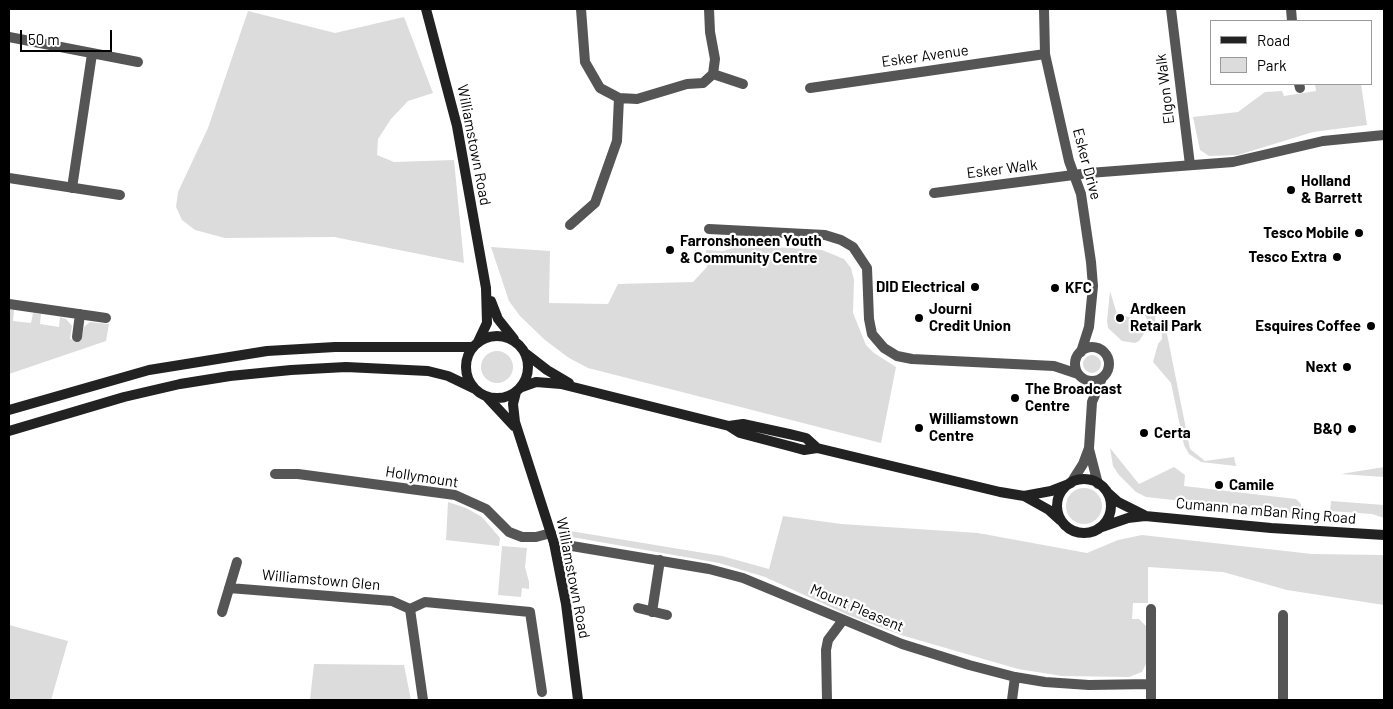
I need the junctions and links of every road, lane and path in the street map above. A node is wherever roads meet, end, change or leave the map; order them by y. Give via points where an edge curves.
1 (426, 9) edge
2 (581, 9) edge
3 (709, 9) edge
4 (1044, 9) edge
5 (1171, 9) edge
6 (9, 37) edge
7 (92, 54) junction
8 (1045, 54) junction
9 (138, 62) dead end
10 (712, 74) junction
11 (743, 84) dead end
12 (810, 88) dead end
13 (619, 98) junction
14 (1384, 135) edge
15 (1190, 165) junction
16 (1075, 175) junction
17 (9, 178) edge
18 (72, 188) junction
19 (934, 193) dead end
20 (120, 195) dead end
21 (570, 225) dead end
22 (709, 229) dead end
23 (486, 288) junction
24 (9, 304) edge
25 (80, 314) junction
26 (106, 318) dead end
27 (1089, 327) junction
28 (77, 338) dead end
29 (475, 344) junction
30 (522, 348) junction
31 (1100, 349) junction
32 (1079, 354) junction
33 (1054, 366) junction
34 (1080, 376) junction
35 (1102, 378) junction
36 (473, 388) junction
37 (519, 389) junction
38 (585, 390) junction
39 (486, 397) junction
40 (1092, 402) junction
41 (9, 410) edge
42 (9, 431) edge
43 (519, 435) junction
44 (1089, 448) junction
45 (275, 474) dead end
46 (1070, 483) junction
47 (1101, 487) junction
48 (1024, 496) junction
49 (1145, 516) junction
50 (1064, 524) junction
51 (1099, 528) junction
52 (1384, 535) edge
53 (553, 538) junction
54 (660, 560) junction
55 (237, 562) dead end
56 (229, 588) junction
57 (638, 608) dead end
58 (410, 609) junction
59 (1151, 609) dead end
60 (222, 612) dead end
61 (652, 612) junction
62 (667, 615) dead end
63 (1283, 615) dead end
64 (843, 620) junction
65 (1015, 677) junction
66 (1151, 684) junction
67 (542, 692) dead end
68 (423, 700) edge
69 (578, 700) edge
70 (827, 700) edge
71 (1012, 700) edge
72 (1151, 700) edge
73 (1283, 700) edge

1 - 23 main road, Williamstown Road via 457,126
2 - 13 street via 585,62 600,88
3 - 10 street via 715,59
4 - 8 street, Esker Drive
5 - 15 street, Elgon Walk
6 - 7 street
7 - 9 street
7 - 18 street
8 - 12 street, Esker Avenue
8 - 16 street, Esker Drive
10 - 11 street
10 - 13 street via 703,83 686,84 637,99
13 - 21 street via 616,141 596,203
14 - 15 street, Esker Walk via 1323,141 1246,161
15 - 16 street, Esker Walk
16 - 19 street, Esker Walk
16 - 27 street, Esker Drive via 1092,274
17 - 18 street
18 - 20 street
22 - 33 street via 825,235 853,247 867,268 872,334 884,348 897,356
23 - 29 main road via 487,323
23 - 30 main road via 498,319
24 - 25 street
25 - 26 street
25 - 28 street
27 - 31 street, Esker Drive
27 - 32 street, Esker Drive
29 - 30 main road via 486,337 503,336
29 - 36 main road via 465,368
29 - 41 main road via 334,346 267,351 134,374
30 - 37 main road via 528,370
30 - 38 main road via 555,375
31 - 32 street via 1090,348
31 - 35 street via 1109,364
32 - 33 street
32 - 34 street via 1075,365
33 - 34 street
34 - 35 street via 1094,381
34 - 40 street
35 - 40 street
36 - 39 main road
36 - 42 main road via 428,370 346,367 291,370 180,384
37 - 38 main road via 542,382
37 - 39 main road via 497,399
37 - 43 main road, Williamstown Road via 512,412
38 - 48 main road via 729,426 740,433 804,450 818,448 967,486
39 - 43 main road, Williamstown Road via 506,414
40 - 44 street
43 - 53 main road, Williamstown Road
44 - 46 street via 1084,464
44 - 47 street
45 - 53 street, Hollymount via 298,474 455,495 486,509 508,532 522,537
46 - 47 main road via 1085,480
46 - 48 main road via 1051,491
46 - 50 main road via 1063,489 1057,503 1059,518
47 - 49 main road, Cumann na mBan Ring Road via 1118,502
47 - 51 main road via 1109,499 1110,510
48 - 50 main road via 1049,510
49 - 51 main road, Cumann na mBan Ring Road
49 - 52 main road, Cumann na mBan Ring Road
50 - 51 main road via 1086,533
53 - 54 street, Mount Pleasent
53 - 69 main road, Williamstown Road via 566,604
54 - 61 street
54 - 64 street, Mount Pleasent via 743,578
55 - 56 street
56 - 58 street, Williamstown Glen via 392,601
56 - 60 street
57 - 61 street
58 - 67 street via 425,602 530,612
58 - 68 street
59 - 66 street
61 - 62 street
63 - 73 street
64 - 65 street, Mount Pleasent via 933,654
64 - 70 street via 828,640
65 - 66 street, Mount Pleasent via 1089,685
65 - 71 street
66 - 72 street

